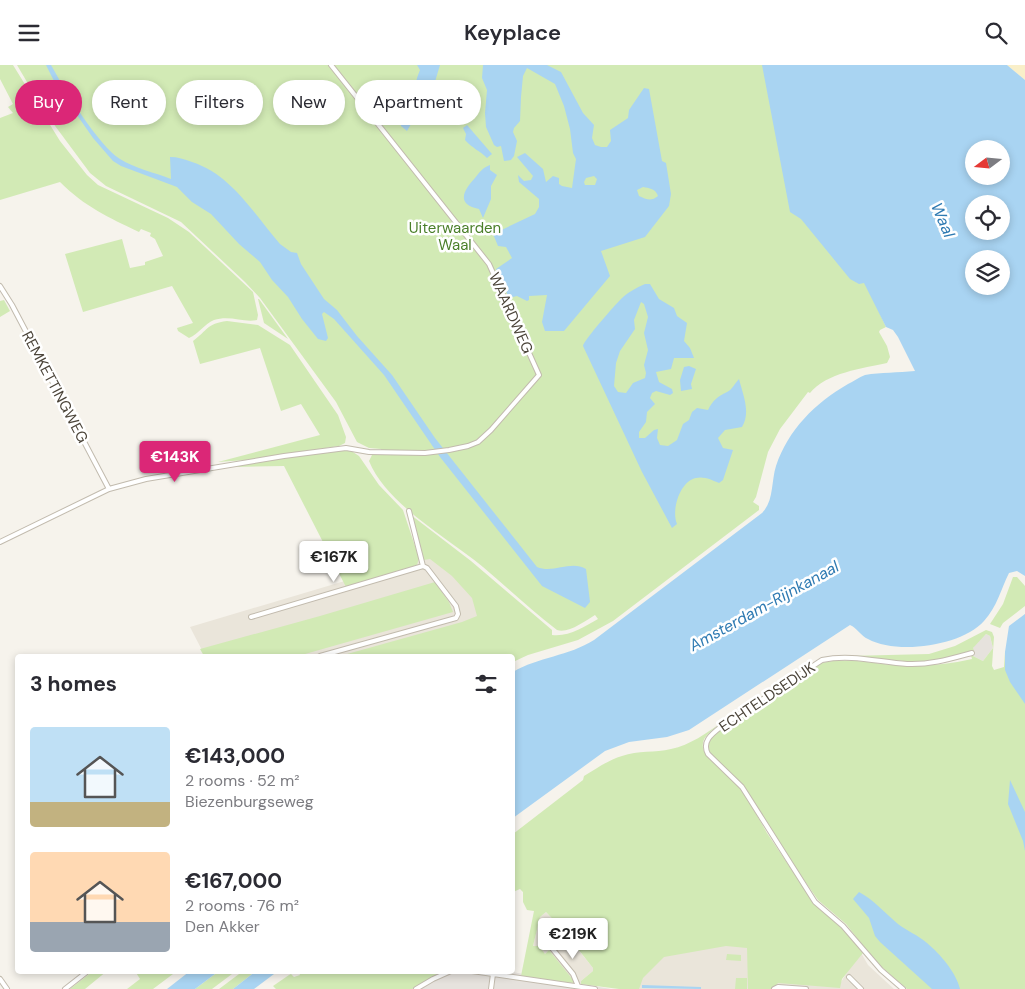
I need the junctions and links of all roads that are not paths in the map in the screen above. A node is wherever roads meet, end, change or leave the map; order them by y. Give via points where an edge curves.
1 (331, 65) edge
2 (0, 286) edge
3 (109, 489) junction
4 (409, 511) dead end
5 (0, 542) edge
6 (423, 566) junction
7 (251, 617) dead end
8 (972, 653) dead end
9 (327, 654) edge
10 (546, 941) dead end
11 (84, 974) edge
12 (444, 974) edge
13 (493, 974) joint
14 (849, 977) dead end
15 (0, 979) edge
16 (578, 986) junction
17 (775, 988) edge
18 (7, 989) edge
19 (65, 989) edge
20 (416, 989) edge
21 (491, 989) edge
22 (595, 989) edge
23 (806, 989) edge
24 (861, 989) edge
25 (903, 989) edge

1 - 3 street, WAARDWEG via 489,264 539,375 491,431 468,447 433,452 369,452 346,448 146,479
2 - 3 street, REMKETTINGWEG
3 - 5 street
4 - 6 street
6 - 7 street
6 - 9 street via 456,605 458,614 453,619
8 - 25 street, ECHTELDSEDIJK via 924,663 842,657 822,660 722,726 710,736 706,745 708,754 746,792 815,902 843,926 881,970
10 - 16 street via 573,974
11 - 19 street
12 - 20 street
13 - 16 street
13 - 21 street
14 - 24 street
15 - 18 street
16 - 22 street
17 - 23 street

